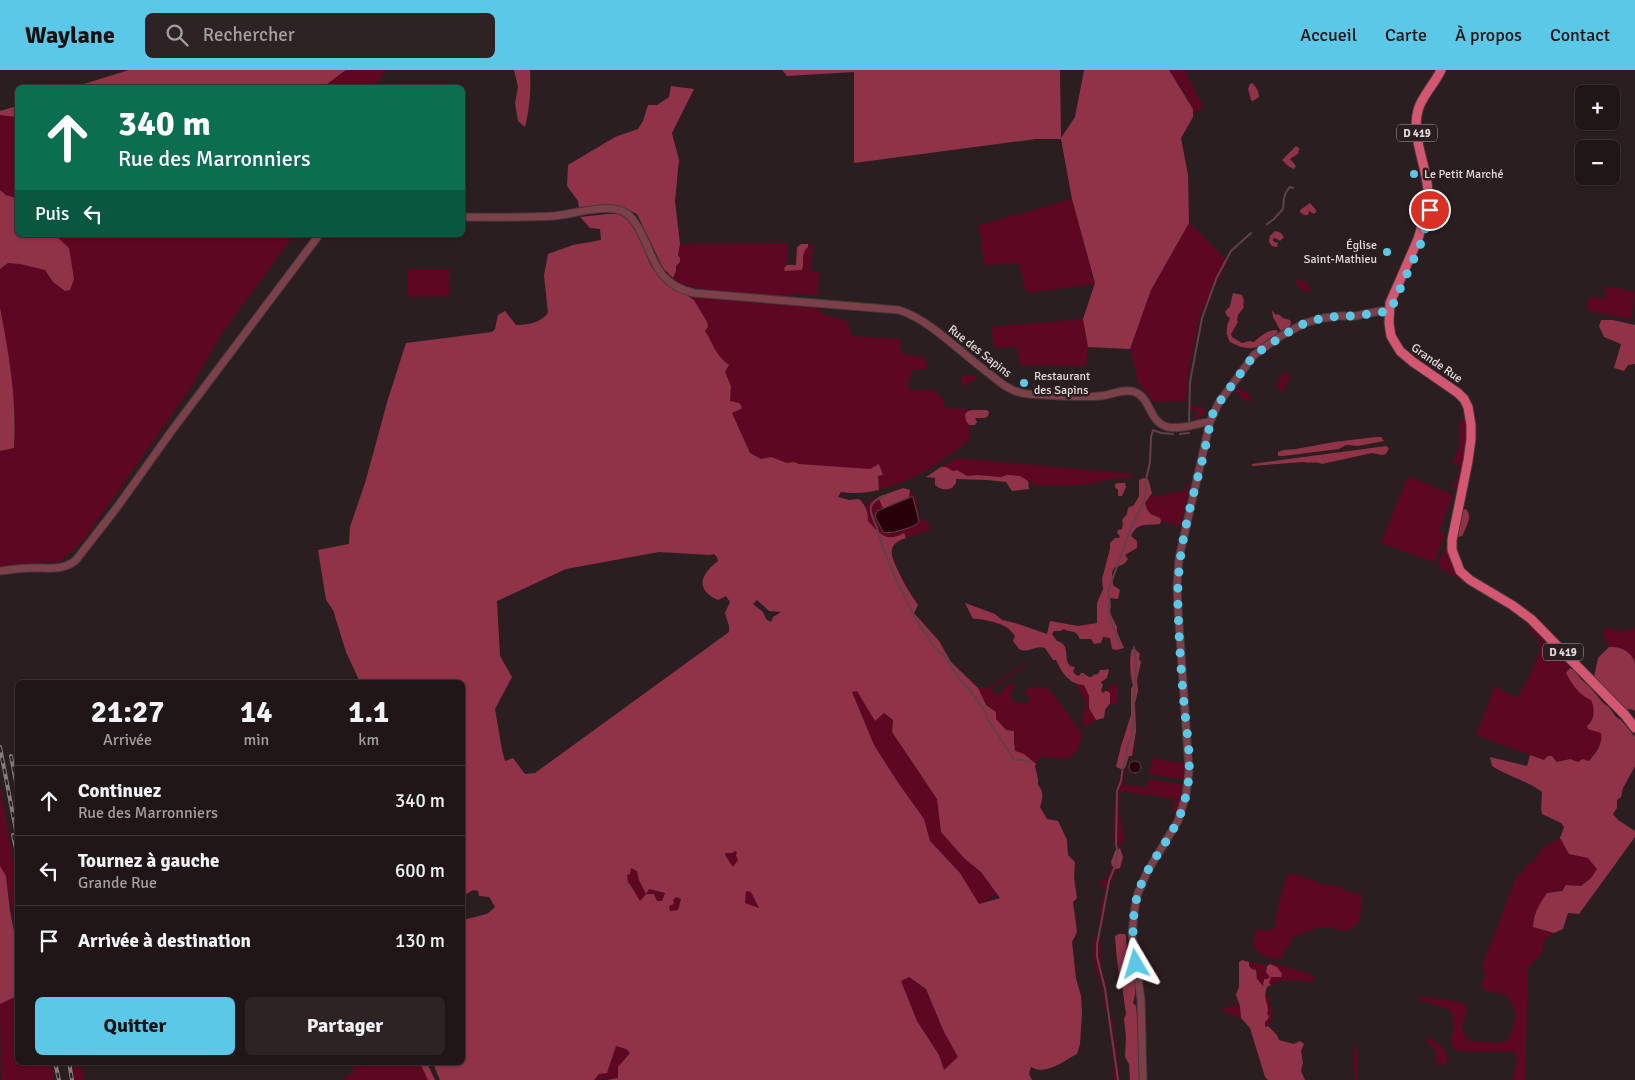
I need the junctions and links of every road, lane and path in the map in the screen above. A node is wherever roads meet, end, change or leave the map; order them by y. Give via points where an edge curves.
1 (1441, 70) edge
2 (465, 218) edge
3 (317, 237) edge
4 (1390, 311) junction
5 (1210, 422) junction
6 (0, 572) edge
7 (1635, 728) edge
8 (1143, 1080) edge

1 - 4 main road, D 419 via 1420,106 1416,120 1429,200 1418,239 1390,303
2 - 5 street, Rue des Sapins via 548,216 608,209 622,211 631,217 654,264 674,287 694,293 899,310 922,320 1016,393 1100,396 1132,391 1142,398 1153,417 1164,426 1177,428
3 - 6 street via 76,560 57,568
4 - 5 street via 1323,318 1305,323 1279,337 1254,355 1218,404
4 - 7 main road, Grande Rue / D 419 via 1390,330 1396,346 1458,393 1468,408 1471,439 1452,540 1460,571 1531,619
5 - 8 street via 1179,558 1178,608 1189,759 1186,795 1174,829 1142,882 1132,934 1140,1000

